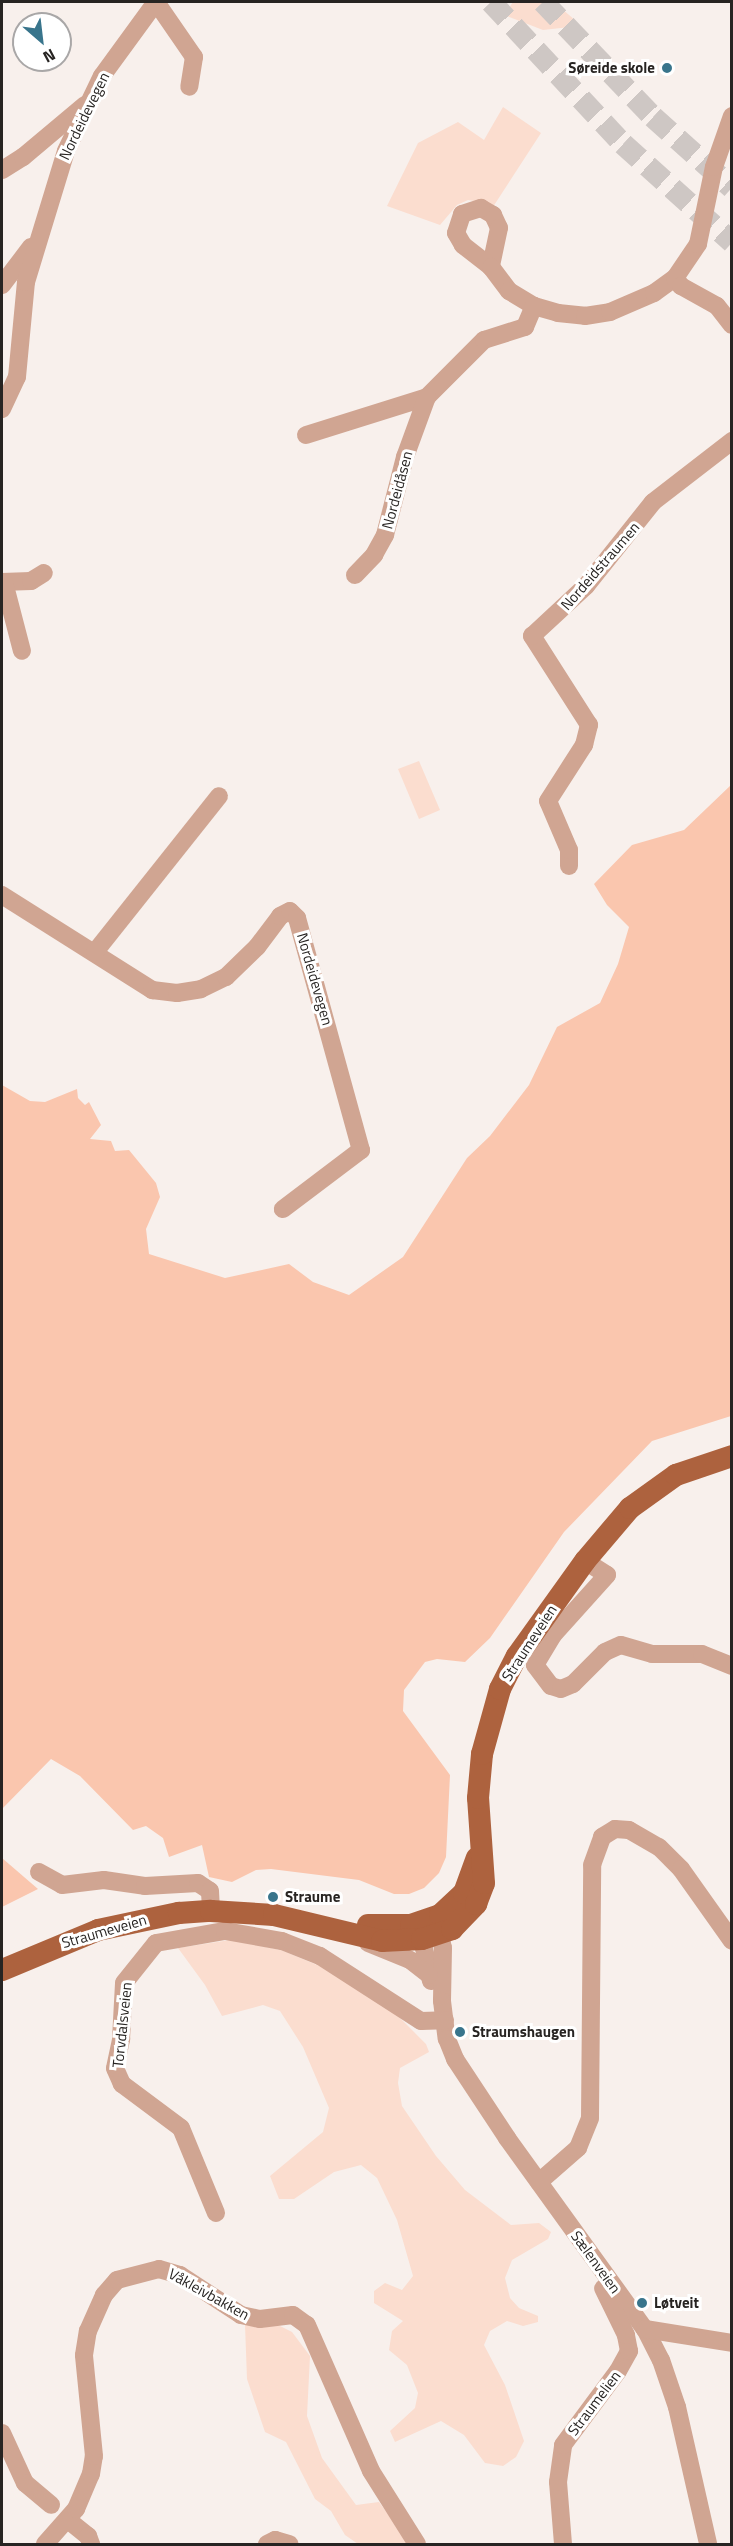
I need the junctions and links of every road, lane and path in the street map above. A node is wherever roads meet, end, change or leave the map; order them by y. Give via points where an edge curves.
1 (156, 2) edge
2 (189, 87) dead end
3 (88, 103) junction
4 (732, 116) edge
5 (2, 170) edge
6 (36, 241) junction
7 (491, 267) dead end
8 (675, 278) junction
9 (2, 285) edge
10 (534, 306) junction
11 (732, 324) edge
12 (428, 397) junction
13 (2, 409) edge
14 (306, 435) dead end
15 (732, 441) edge
16 (44, 573) dead end
17 (355, 575) dead end
18 (3, 582) edge
19 (22, 651) dead end
20 (219, 796) dead end
21 (569, 866) dead end
22 (2, 895) edge
23 (95, 952) junction
24 (283, 1209) dead end
25 (732, 1456) edge
26 (585, 1562) junction
27 (732, 1666) edge
28 (39, 1872) dead end
29 (212, 1911) junction
30 (295, 1918) junction
31 (429, 1932) junction
32 (356, 1935) junction
33 (732, 1941) edge
34 (2, 1970) edge
35 (429, 1975) junction
36 (442, 2001) junction
37 (445, 2020) junction
38 (539, 2182) junction
39 (216, 2213) dead end
40 (601, 2269) junction
41 (645, 2329) junction
42 (732, 2343) edge
43 (2, 2433) edge
44 (51, 2505) dead end
45 (68, 2520) junction
46 (45, 2544) edge
47 (91, 2544) edge
48 (267, 2544) edge
49 (289, 2544) edge
50 (417, 2544) edge
51 (563, 2544) edge
52 (708, 2544) edge

1 - 2 street, Nordeidevegen via 194,57
1 - 3 street, Nordeidevegen via 116,54
3 - 5 street
3 - 6 street, Nordeidevegen via 66,151
4 - 8 street via 719,149 698,244
6 - 9 street, Nordeidevegen
6 - 13 street, Nordeidevegen via 20,310 17,377
7 - 10 street via 509,291
8 - 10 street via 654,293 610,312 585,316
8 - 11 street via 681,286 717,306
10 - 12 street, Nordeidåsen via 525,327 484,340
12 - 14 street, Nordeidåsen
12 - 17 street, Nordeidåsen via 405,457 385,535 375,555
15 - 21 street, Nordeidstraumen via 653,502 586,586 532,636 589,725 584,745 548,801 569,850
16 - 18 street via 31,581
18 - 19 street
20 - 23 street
22 - 23 street, Nordeidevegen
23 - 24 street, Nordeidevegen via 152,990 177,993 201,989 226,977 257,947 280,916 290,911 297,918 361,1150
25 - 26 main road, Straumeveien via 695,1466 644,1496
26 - 27 street, Straumeveien via 607,1575 554,1635 535,1665 551,1686 561,1689 580,1678 605,1652 621,1645 652,1654 702,1654
26 - 31 main road, Straumeveien via 517,1656 500,1689 482,1754 476,1862 464,1893
28 - 29 street via 62,1885 104,1880 145,1886 198,1883 210,1891
29 - 30 main road, Straumeveien
29 - 34 main road, Straumeveien via 108,1927
30 - 31 main road, Straumeveien
30 - 32 main road, Straumeveien
31 - 32 main road, Straumeveien via 382,1941
31 - 35 street, Sælenveien
31 - 36 street, Sælenveien via 444,1948
32 - 35 street, Straumeveien via 410,1960
33 - 38 street via 681,1869 659,1847 629,1830 609,1830 602,1837 592,1865 590,2118 578,2148
35 - 36 street, Sælenveien
36 - 37 street, Sælenveien
37 - 38 street, Sælenveien via 450,2048 463,2073
37 - 39 street, Torvdalsveien via 421,2020 320,1956 282,1941 225,1931 190,1934 156,1943 124,1983 123,2028 115,2068 122,2084 182,2128
38 - 40 street, Sælenveien
40 - 41 street, Sælenveien
40 - 51 street, Straumelien via 599,2278 626,2335 628,2351 622,2366 563,2445 558,2482
41 - 42 street
41 - 52 street, Sælenveien via 673,2391
43 - 44 street via 25,2483
45 - 46 street, Våkleivbakken
45 - 47 street via 88,2536
45 - 50 street, Våkleivbakken via 88,2487 93,2464 85,2380 88,2331 104,2295 117,2280 159,2269 180,2275 241,2315 260,2319 293,2314 308,2325 371,2471
48 - 49 street via 275,2540

